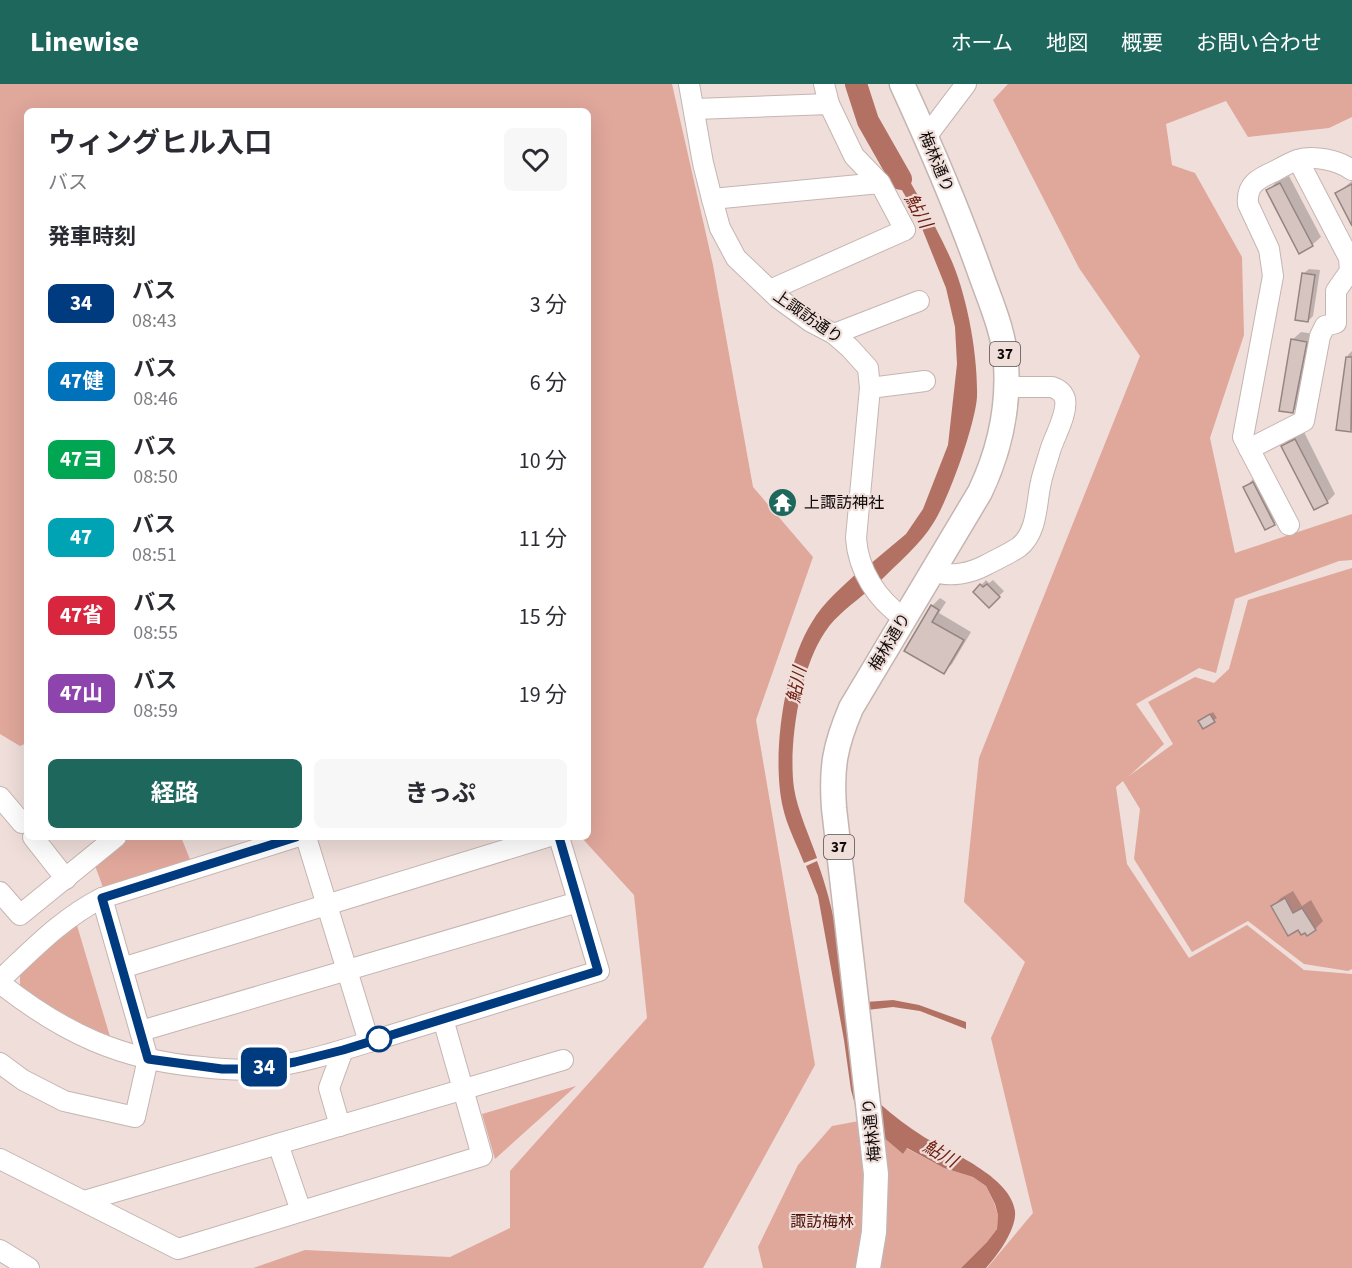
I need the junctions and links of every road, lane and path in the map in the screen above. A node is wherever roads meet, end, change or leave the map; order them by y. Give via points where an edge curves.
1 (689, 84) edge
2 (824, 84) edge
3 (902, 84) edge
4 (966, 84) edge
5 (829, 104) junction
6 (694, 109) junction
7 (926, 137) junction
8 (1298, 160) junction
9 (1352, 170) edge
10 (880, 183) junction
11 (712, 200) junction
12 (1351, 271) edge
13 (770, 290) junction
14 (919, 301) dead end
15 (834, 334) junction
16 (925, 381) dead end
17 (870, 387) junction
18 (1006, 387) junction
19 (1249, 449) junction
20 (1289, 525) dead end
21 (933, 571) junction
22 (904, 618) junction
23 (0, 797) edge
24 (24, 824) edge
25 (37, 840) edge
26 (112, 840) edge
27 (286, 840) edge
28 (307, 840) edge
29 (538, 840) edge
30 (560, 840) edge
31 (66, 879) junction
32 (0, 892) edge
33 (102, 898) junction
34 (578, 902) junction
35 (327, 905) junction
36 (122, 968) junction
37 (347, 970) junction
38 (0, 981) edge
39 (443, 1019) junction
40 (141, 1031) junction
41 (369, 1042) junction
42 (343, 1050) junction
43 (148, 1059) junction
44 (563, 1060) dead end
45 (0, 1064) edge
46 (463, 1090) junction
47 (340, 1126) junction
48 (278, 1144) junction
49 (0, 1158) edge
50 (84, 1201) junction
51 (301, 1211) junction
52 (0, 1250) edge
53 (29, 1268) edge
54 (868, 1268) edge

1 - 6 street, 上諏訪通り
2 - 5 street
3 - 7 main road, 梅林通り / 37
4 - 7 street
5 - 6 street
5 - 10 street via 854,156
6 - 11 street, 上諏訪通り
7 - 18 main road, 梅林通り / 37 via 999,324
8 - 9 street via 1323,159
8 - 12 street
8 - 19 street via 1259,178 1247,196 1269,249 1273,276 1243,437
10 - 11 street
10 - 13 street via 905,230
11 - 13 street, 上諏訪通り via 720,228 736,258
12 - 19 street via 1336,291 1336,324 1325,326 1320,336 1304,422
13 - 15 street, 上諏訪通り
14 - 15 street
15 - 17 street, 上諏訪通り via 868,368
16 - 17 street
17 - 22 street, 上諏訪通り via 857,552 876,591 890,609
18 - 21 main road, 梅林通り / 37 via 1005,412 993,466
18 - 21 street via 1052,387 1064,396 1057,438 1040,483 1035,519 1020,546 979,569 955,574
19 - 20 street
21 - 22 main road, 梅林通り / 37
22 - 54 main road, 梅林通り / 37 via 851,708 838,738 832,785 873,1133 874,1232
23 - 24 street
25 - 31 street
26 - 31 street
27 - 33 street
28 - 35 street
29 - 35 street
30 - 34 street
31 - 32 street via 20,915
33 - 36 street
33 - 38 street via 59,926
34 - 37 street
34 - 39 street via 598,971
35 - 36 street
35 - 37 street
36 - 40 street
37 - 40 street
37 - 41 street
38 - 43 street via 53,1021 84,1038
39 - 41 street
39 - 46 street
40 - 43 street
41 - 42 street
42 - 43 street via 256,1069 212,1068
42 - 47 street via 329,1088
43 - 45 street via 135,1117 64,1101
44 - 46 street
46 - 47 street
46 - 51 street via 482,1156
47 - 48 street
48 - 50 street
48 - 51 street
49 - 50 street
50 - 51 street via 178,1249
52 - 53 street

